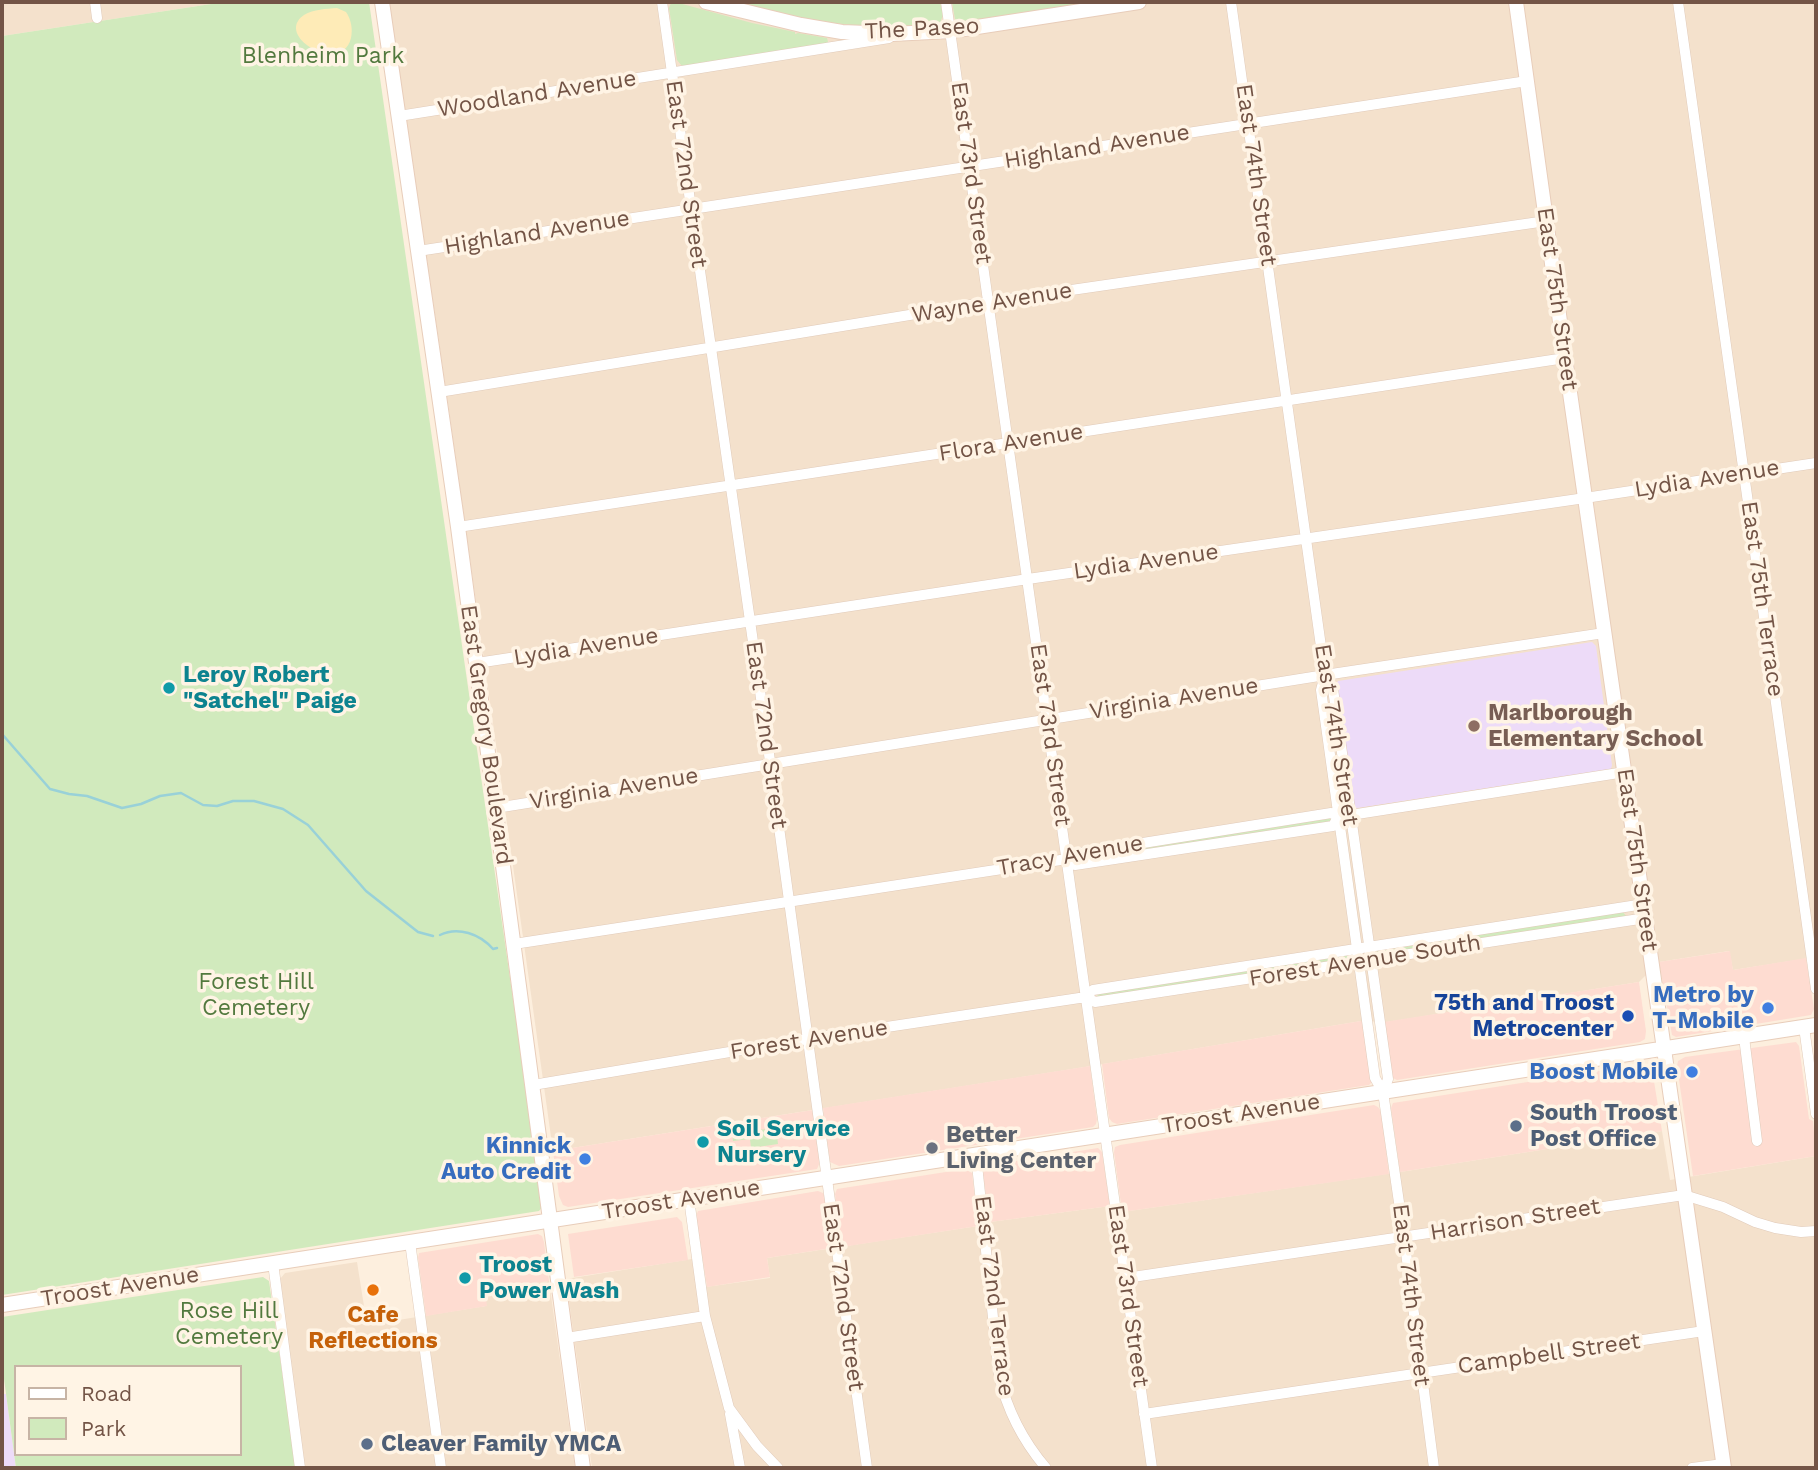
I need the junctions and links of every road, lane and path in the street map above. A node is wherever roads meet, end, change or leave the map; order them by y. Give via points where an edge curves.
1 (95, 2) edge
2 (382, 2) edge
3 (662, 2) edge
4 (706, 2) edge
5 (946, 2) edge
6 (1139, 2) edge
7 (1231, 2) edge
8 (1516, 2) edge
9 (1678, 2) edge
10 (97, 18) dead end
11 (951, 31) junction
12 (925, 33) junction
13 (672, 73) junction
14 (1527, 82) junction
15 (399, 116) junction
16 (1249, 124) junction
17 (970, 167) junction
18 (690, 210) junction
19 (1546, 220) junction
20 (418, 251) junction
21 (1268, 261) junction
22 (989, 302) junction
23 (710, 348) junction
24 (1565, 359) junction
25 (439, 392) junction
26 (1287, 401) junction
27 (1009, 443) junction
28 (1816, 463) edge
29 (1745, 474) junction
30 (731, 486) junction
31 (1585, 498) junction
32 (458, 527) junction
33 (1306, 539) junction
34 (1028, 579) junction
35 (750, 622) junction
36 (1604, 633) junction
37 (477, 663) junction
38 (1325, 675) junction
39 (1047, 719) junction
40 (771, 763) junction
41 (1625, 772) junction
42 (496, 808) junction
43 (1350, 815) junction
44 (1338, 817) junction
45 (1067, 859) junction
46 (789, 902) junction
47 (1645, 911) junction
48 (514, 944) junction
49 (1370, 947) junction
50 (1358, 948) junction
51 (1372, 961) junction
52 (1360, 962) junction
53 (1816, 989) edge
54 (1086, 997) junction
55 (1810, 1026) edge
56 (1744, 1037) junction
57 (807, 1039) junction
58 (1663, 1049) junction
59 (533, 1086) junction
60 (1382, 1092) junction
61 (1816, 1114) edge
62 (1106, 1135) junction
63 (1757, 1141) dead end
64 (976, 1155) junction
65 (826, 1178) junction
66 (1684, 1195) junction
67 (689, 1199) junction
68 (551, 1220) junction
69 (1816, 1231) edge
70 (1404, 1237) junction
71 (410, 1242) junction
72 (273, 1263) junction
73 (1126, 1278) junction
74 (2, 1305) edge
75 (705, 1316) junction
76 (1704, 1331) junction
77 (566, 1338) junction
78 (1420, 1373) junction
79 (729, 1408) junction
80 (1144, 1414) junction
81 (1724, 1466) edge
82 (300, 1468) edge
83 (441, 1468) edge
84 (583, 1468) edge
85 (740, 1468) edge
86 (778, 1468) edge
87 (867, 1468) edge
88 (1046, 1468) edge
89 (1152, 1468) edge
90 (1434, 1468) edge
91 (1692, 1468) edge

1 - 10 street
2 - 15 main road, East Gregory Boulevard
3 - 13 street, East 72nd Street
4 - 12 main road, The Paseo via 842,32
5 - 11 street, East 73rd Street
6 - 11 main road, The Paseo
7 - 16 street, East 74th Street
8 - 14 main road, East 75th Street
9 - 29 street, East 75th Terrace
11 - 12 main road, The Paseo
11 - 17 street, East 73rd Street
12 - 13 street, Woodland Avenue
13 - 15 street, Woodland Avenue
13 - 18 street, East 72nd Street
14 - 16 street, Highland Avenue
14 - 19 main road, East 75th Street
15 - 20 main road, East Gregory Boulevard
16 - 17 street, Highland Avenue
16 - 21 street, East 74th Street
17 - 18 street, Highland Avenue
17 - 22 street, East 73rd Street
18 - 20 street, Highland Avenue
18 - 23 street, East 72nd Street
19 - 21 street, Wayne Avenue
19 - 24 main road, East 75th Street
20 - 25 main road, East Gregory Boulevard
21 - 22 street, Wayne Avenue
21 - 26 street, East 74th Street
22 - 23 street, Wayne Avenue
22 - 27 street, East 73rd Street
23 - 25 street, Wayne Avenue
23 - 30 street, East 72nd Street
24 - 26 street, Flora Avenue
24 - 31 main road, East 75th Street
25 - 32 main road, East Gregory Boulevard
26 - 27 street, Flora Avenue
26 - 33 street, East 74th Street
27 - 30 street, Flora Avenue
27 - 34 street, East 73rd Street
28 - 29 street, Lydia Avenue
29 - 31 street, Lydia Avenue
29 - 53 street, East 75th Terrace
30 - 32 street, Flora Avenue
30 - 35 street, East 72nd Street
31 - 33 street, Lydia Avenue
31 - 36 main road, East 75th Street
32 - 37 main road, East Gregory Boulevard
33 - 34 street, Lydia Avenue
33 - 38 street, East 74th Street
34 - 35 street, Lydia Avenue
34 - 39 street, East 73rd Street
35 - 37 street, Lydia Avenue
35 - 40 street, East 72nd Street
36 - 38 street, Virginia Avenue
36 - 41 main road, East 75th Street
37 - 42 main road, East Gregory Boulevard
38 - 39 street, Virginia Avenue
38 - 43 street, East 74th Street via 1333,689
38 - 44 street via 1321,690
39 - 40 street, Virginia Avenue
39 - 45 street, East 73rd Street
40 - 42 street, Virginia Avenue
40 - 46 street, East 72nd Street
41 - 43 street, Tracy Avenue
41 - 47 main road, East 75th Street
42 - 48 main road, East Gregory Boulevard
43 - 44 street, Tracy Avenue
43 - 49 street, East 74th Street
44 - 45 street, Tracy Avenue via 1331,813 1074,854
44 - 50 street
45 - 46 street, Tracy Avenue
45 - 54 street, East 73rd Street
46 - 48 street, Tracy Avenue
46 - 57 street, East 72nd Street
47 - 49 street
47 - 51 street, Forest Avenue South
47 - 58 main road, East 75th Street
48 - 59 main road, East Gregory Boulevard
49 - 50 street
49 - 51 street, East 74th Street
50 - 52 street
50 - 54 street via 1093,990
51 - 52 street, Forest Avenue South
51 - 60 street, East 74th Street via 1388,1079
52 - 54 street, Forest Avenue South via 1095,1002
52 - 60 street via 1375,1078
54 - 57 street, Forest Avenue
54 - 62 street, East 73rd Street
55 - 56 main road, Troost Avenue
55 - 61 street
56 - 58 main road, Troost Avenue
56 - 63 street
57 - 59 street, Forest Avenue
57 - 65 street, East 72nd Street
58 - 60 main road, Troost Avenue
58 - 66 main road, East 75th Street
59 - 68 main road, East Gregory Boulevard
60 - 62 main road, Troost Avenue
60 - 70 street, East 74th Street
62 - 64 main road, Troost Avenue
62 - 73 street, East 73rd Street
64 - 65 main road, Troost Avenue
64 - 88 street, East 72nd Terrace via 999,1375 1014,1421
65 - 67 main road, Troost Avenue
65 - 87 street, East 72nd Street
66 - 69 street, Harrison Street via 1775,1228
66 - 70 street, Harrison Street
66 - 76 main road, East 75th Street
67 - 68 main road, Troost Avenue
67 - 75 street
68 - 71 main road, Troost Avenue
68 - 77 main road, East Gregory Boulevard
70 - 73 street, Harrison Street
70 - 78 street, East 74th Street
71 - 72 main road, Troost Avenue
71 - 83 street
72 - 74 main road, Troost Avenue
72 - 82 street
73 - 80 street, East 73rd Street
75 - 77 street
75 - 79 street
76 - 78 street, Campbell Street
76 - 81 main road, East 75th Street
77 - 84 main road, East Gregory Boulevard
78 - 80 street, Campbell Street
78 - 90 street, East 74th Street
79 - 85 street
79 - 86 street
80 - 89 street, East 73rd Street
81 - 91 street

